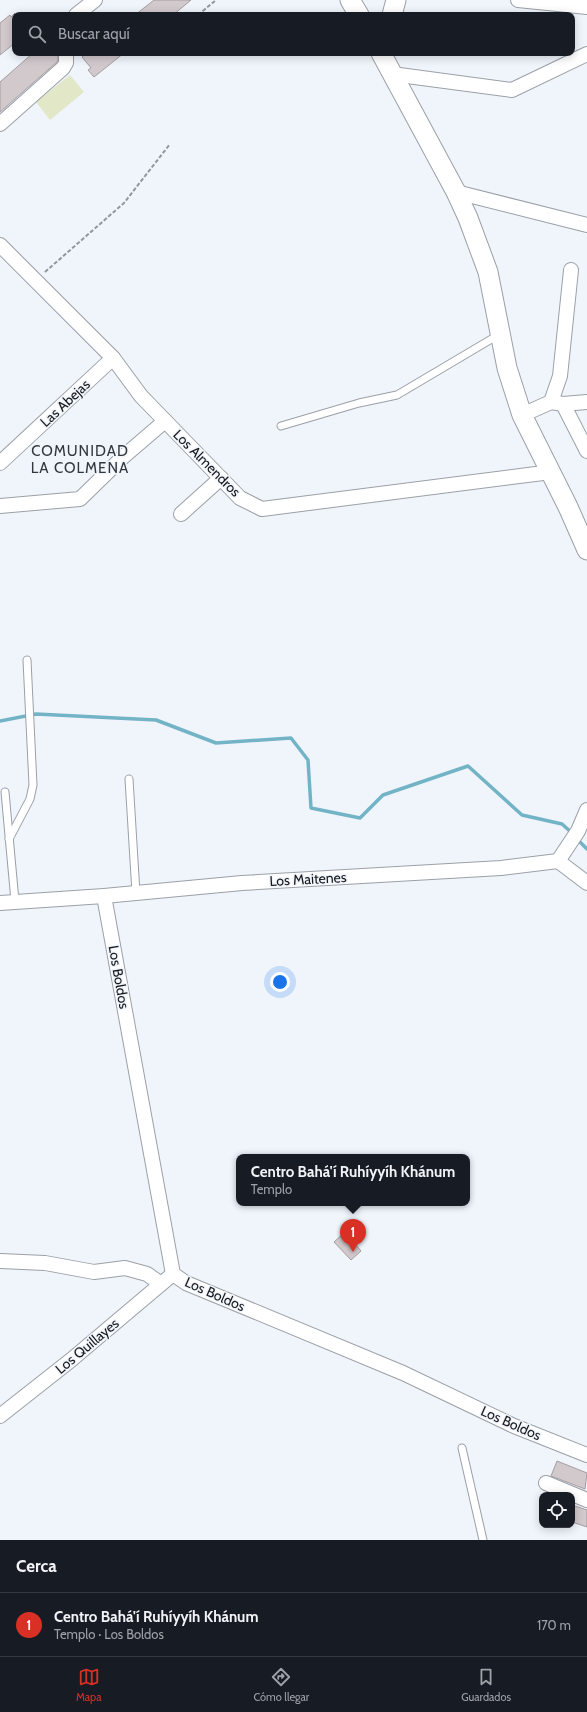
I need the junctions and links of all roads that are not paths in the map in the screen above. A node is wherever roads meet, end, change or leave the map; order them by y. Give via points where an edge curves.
1 (95, 0) edge
2 (350, 0) edge
3 (396, 0) edge
4 (518, 0) edge
5 (587, 7) edge
6 (80, 12) edge
7 (357, 12) edge
8 (393, 12) edge
9 (587, 54) edge
10 (66, 56) edge
11 (384, 56) edge
12 (392, 74) junction
13 (0, 124) edge
14 (456, 192) junction
15 (587, 225) edge
16 (4, 248) edge
17 (571, 270) dead end
18 (501, 334) junction
19 (113, 358) junction
20 (587, 402) edge
21 (557, 403) junction
22 (522, 415) junction
23 (165, 420) junction
24 (281, 426) dead end
25 (587, 451) edge
26 (0, 463) edge
27 (551, 472) junction
28 (221, 478) junction
29 (0, 506) edge
30 (181, 514) dead end
31 (587, 550) edge
32 (27, 660) dead end
33 (129, 779) dead end
34 (5, 792) dead end
35 (587, 810) edge
36 (9, 839) junction
37 (558, 861) junction
38 (587, 883) edge
39 (136, 893) junction
40 (104, 896) junction
41 (15, 902) junction
42 (0, 903) edge
43 (0, 1262) edge
44 (173, 1274) junction
45 (161, 1284) junction
46 (0, 1416) edge
47 (462, 1448) dead end
48 (587, 1455) edge
49 (546, 1483) dead end
50 (587, 1500) edge
51 (483, 1540) edge

1 - 6 street
2 - 7 main road
3 - 8 main road
4 - 5 street
9 - 12 street via 512,90
10 - 13 street via 63,68
11 - 12 main road
12 - 14 main road
14 - 15 street
14 - 18 main road via 488,272
16 - 19 street, Los Almendros
17 - 21 street
18 - 22 main road via 507,368
18 - 24 lane via 397,395 359,403
19 - 23 street, Los Almendros via 141,396
19 - 26 street, Las Abejas
20 - 21 street
21 - 22 street
21 - 25 street
22 - 27 main road
23 - 28 street, Los Almendros
23 - 29 street via 80,499
27 - 28 street, Los Almendros via 262,510 240,498
27 - 31 main road
28 - 30 street
32 - 36 lane via 33,785 30,799
33 - 39 lane
34 - 36 lane
35 - 37 street via 578,832
36 - 41 lane
37 - 38 street
37 - 39 street, Los Maitenes via 501,868 242,883
39 - 40 street, Los Maitenes
40 - 41 street, Los Maitenes
40 - 44 street, Los Boldos
41 - 42 street, Los Maitenes
43 - 45 street via 45,1263 94,1272 125,1268 147,1274
44 - 45 street, Los Quillayes
44 - 48 street, Los Boldos via 186,1283 403,1373 514,1426
45 - 46 street, Los Quillayes
47 - 51 lane
49 - 50 street

